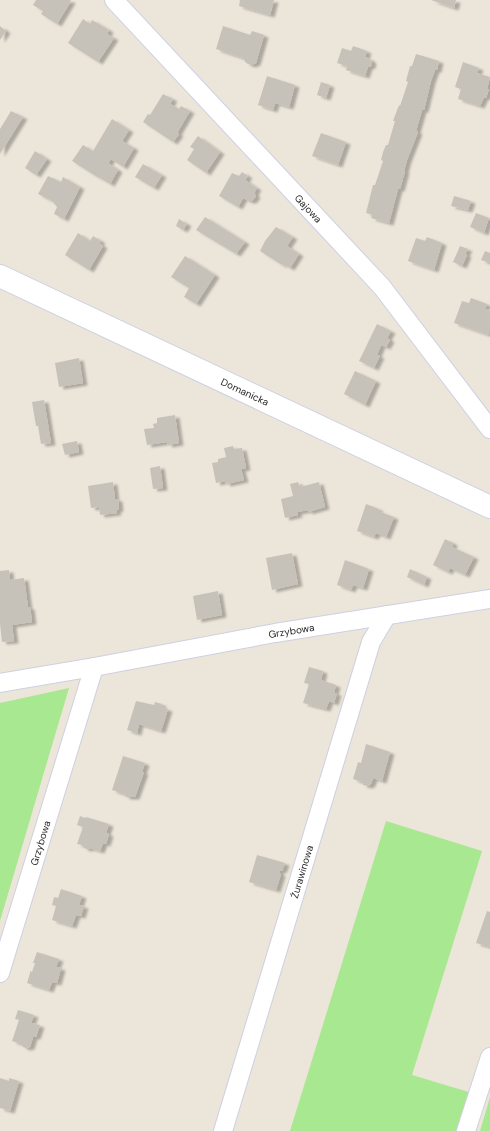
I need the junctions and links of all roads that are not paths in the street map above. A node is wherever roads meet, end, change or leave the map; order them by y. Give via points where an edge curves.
1 (114, 0) edge
2 (0, 276) edge
3 (490, 429) edge
4 (490, 507) edge
5 (490, 599) edge
6 (387, 615) junction
7 (94, 667) junction
8 (0, 683) edge
9 (0, 973) edge
10 (490, 1058) edge
11 (222, 1131) edge
12 (466, 1131) edge

1 - 3 street, Gajowa via 382,287
2 - 4 street, Domanicka
5 - 6 street, Grzybowa
6 - 7 street, Grzybowa
6 - 11 street, Żurawinowa via 371,642
7 - 8 street, Grzybowa
7 - 9 street, Grzybowa
10 - 12 street

